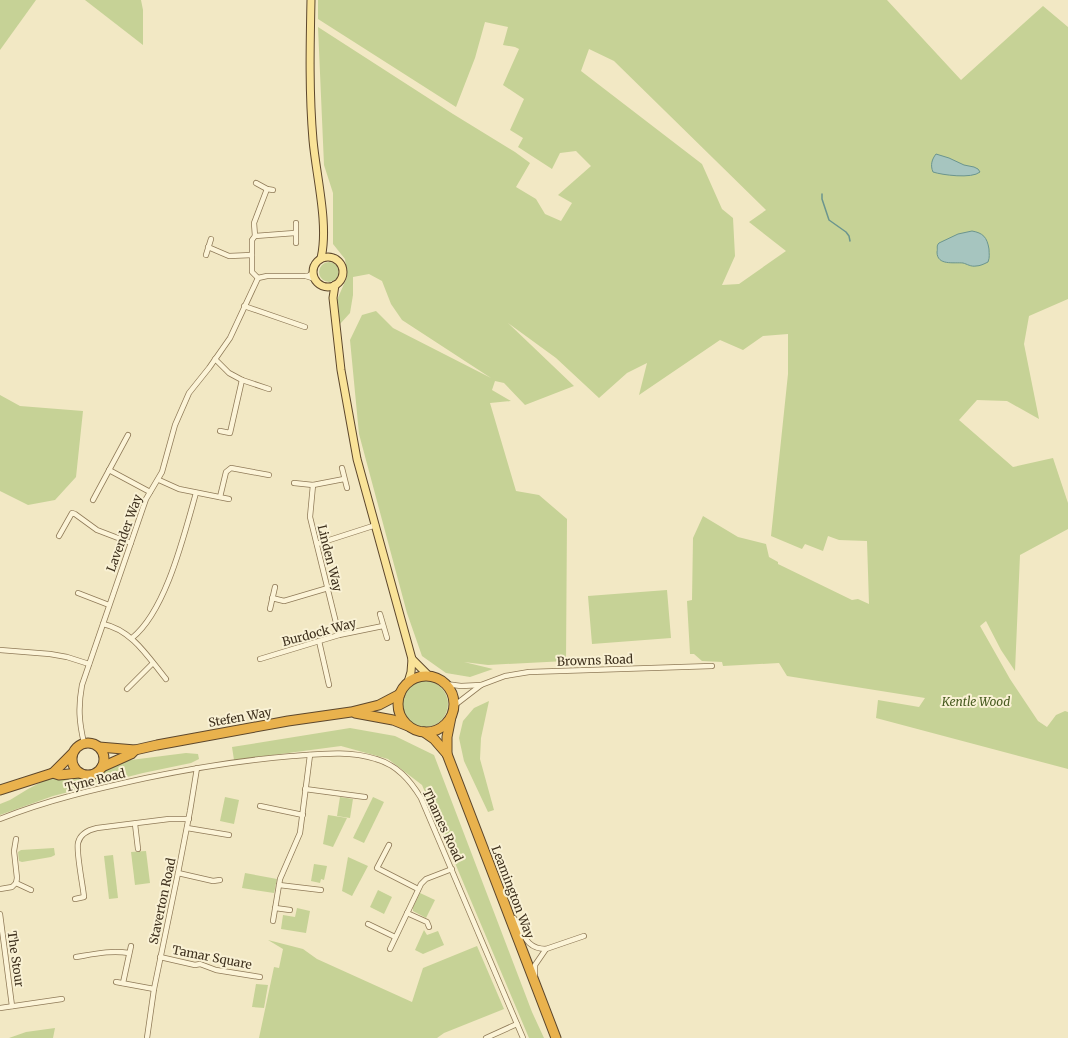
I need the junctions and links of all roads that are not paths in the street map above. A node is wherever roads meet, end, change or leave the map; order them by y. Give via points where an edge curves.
1 (311, 0) edge
2 (256, 184) dead end
3 (267, 189) junction
4 (273, 190) dead end
5 (296, 223) dead end
6 (295, 233) junction
7 (255, 236) junction
8 (211, 239) dead end
9 (296, 242) dead end
10 (324, 243) junction
11 (208, 247) junction
12 (252, 254) junction
13 (206, 255) dead end
14 (331, 257) junction
15 (321, 258) junction
16 (314, 276) junction
17 (258, 278) junction
18 (335, 285) junction
19 (326, 287) junction
20 (333, 298) junction
21 (244, 306) junction
22 (305, 327) dead end
23 (215, 359) junction
24 (242, 380) junction
25 (269, 389) dead end
26 (220, 431) dead end
27 (128, 435) dead end
28 (342, 468) dead end
29 (109, 470) junction
30 (269, 475) dead end
31 (344, 479) junction
32 (159, 480) junction
33 (294, 483) dead end
34 (313, 485) junction
35 (347, 488) dead end
36 (150, 492) junction
37 (196, 493) junction
38 (220, 497) junction
39 (229, 499) dead end
40 (93, 500) dead end
41 (376, 526) junction
42 (59, 536) dead end
43 (131, 543) junction
44 (316, 544) junction
45 (275, 586) dead end
46 (328, 588) junction
47 (78, 593) dead end
48 (272, 598) junction
49 (109, 605) junction
50 (270, 609) dead end
51 (380, 614) dead end
52 (103, 624) junction
53 (383, 626) junction
54 (339, 635) junction
55 (132, 638) junction
56 (387, 638) dead end
57 (319, 641) junction
58 (0, 650) edge
59 (412, 658) junction
60 (260, 659) dead end
61 (153, 663) junction
62 (89, 664) junction
63 (712, 666) dead end
64 (429, 676) junction
65 (166, 679) dead end
66 (408, 682) junction
67 (446, 684) junction
68 (329, 685) dead end
69 (481, 685) junction
70 (127, 689) dead end
71 (400, 694) junction
72 (454, 705) junction
73 (350, 712) junction
74 (451, 717) junction
75 (411, 728) junction
76 (424, 732) junction
77 (84, 743) junction
78 (99, 747) junction
79 (135, 750) junction
80 (72, 754) junction
81 (447, 754) junction
82 (310, 755) junction
83 (102, 766) junction
84 (197, 768) junction
85 (53, 773) junction
86 (79, 773) junction
87 (305, 789) junction
88 (0, 790) edge
89 (365, 797) dead end
90 (260, 806) dead end
91 (303, 815) junction
92 (0, 819) edge
93 (189, 819) junction
94 (135, 824) junction
95 (187, 828) junction
96 (229, 835) dead end
97 (16, 839) dead end
98 (389, 845) dead end
99 (138, 849) dead end
100 (452, 869) junction
101 (178, 874) junction
102 (220, 880) dead end
103 (16, 883) junction
104 (279, 885) junction
105 (0, 889) edge
106 (418, 889) junction
107 (31, 890) dead end
108 (321, 890) dead end
109 (75, 899) dead end
110 (275, 908) junction
111 (506, 909) junction
112 (290, 910) dead end
113 (407, 913) junction
114 (0, 914) edge
115 (273, 921) dead end
116 (368, 924) dead end
117 (429, 927) dead end
118 (584, 936) dead end
119 (396, 937) junction
120 (131, 946) dead end
121 (390, 949) dead end
122 (546, 949) junction
123 (129, 953) junction
124 (76, 957) dead end
125 (160, 957) junction
126 (260, 977) dead end
127 (116, 982) dead end
128 (123, 983) junction
129 (534, 983) junction
130 (154, 989) junction
131 (62, 999) dead end
132 (12, 1006) junction
133 (0, 1008) edge
134 (517, 1024) junction
135 (148, 1038) edge
136 (486, 1038) edge
137 (523, 1038) edge
138 (556, 1038) edge

1 - 10 main road via 310,93
2 - 3 street
3 - 4 street
3 - 7 street via 254,223
5 - 6 street
6 - 7 street
6 - 9 street
7 - 12 street via 252,240
8 - 11 street
10 - 14 main road
10 - 15 main road
11 - 12 street via 229,256
11 - 13 street
12 - 17 street via 252,272
14 - 15 main road
14 - 18 main road via 340,262 343,268 342,278
15 - 16 main road via 316,263
16 - 17 street
16 - 19 main road via 319,284
17 - 21 street, Lavender Way
18 - 19 main road
18 - 20 main road
19 - 20 main road
20 - 41 main road via 341,370 357,459
21 - 22 street via 299,322
21 - 23 street, Lavender Way via 230,338
23 - 24 street via 229,373
23 - 32 street, Lavender Way via 181,408
24 - 25 street
24 - 26 street via 230,432
27 - 29 street
28 - 31 street
29 - 36 street
29 - 40 street
30 - 38 street via 231,468 226,472
31 - 34 street
31 - 35 street
32 - 36 street, Lavender Way
32 - 37 street
33 - 34 street
34 - 44 street, Linden Way via 310,517
36 - 43 street, Lavender Way
37 - 38 street
37 - 55 street via 164,592 147,624
38 - 39 street
41 - 44 street
41 - 59 main road
42 - 43 street via 72,513 97,530
43 - 49 street, Lavender Way
44 - 46 street, Linden Way
45 - 48 street
46 - 48 street via 284,601
46 - 54 street, Linden Way
47 - 49 street
48 - 50 street
49 - 52 street, Lavender Way
51 - 53 street
52 - 55 street via 119,629
52 - 62 street, Lavender Way
53 - 54 street, Burdock Way
53 - 56 street
54 - 57 street, Burdock Way
55 - 61 street
57 - 60 street, Burdock Way
57 - 68 street
58 - 62 street via 50,654
59 - 64 main road
59 - 66 main road
61 - 65 street
61 - 70 street
62 - 77 street, Lavender Way via 78,710
63 - 69 street, Browns Road via 529,672 505,676
64 - 66 highway via 417,677
64 - 67 highway via 436,677
66 - 71 highway
67 - 69 street, Browns Road
67 - 72 highway via 453,695
69 - 72 street, Browns Road
71 - 73 highway via 379,705
71 - 75 highway via 400,715
72 - 74 highway
73 - 75 highway via 393,720
73 - 79 highway, Stefen Way via 196,737
74 - 76 highway via 439,729
74 - 81 highway, Leamington Way
75 - 76 highway
76 - 81 highway, Leamington Way
77 - 78 highway
77 - 80 highway
78 - 79 highway, Stefen Way
78 - 83 highway via 104,756
79 - 83 highway, Stefen Way
80 - 85 highway
80 - 86 highway via 72,764
81 - 111 highway, Leamington Way
82 - 84 street, Thames Road
82 - 87 street
82 - 100 street, Thames Road via 346,753 364,756 387,763 403,774 421,798
83 - 86 highway via 95,774
84 - 92 street, Tyne Road via 57,799
84 - 93 street, Staverton Road
85 - 86 highway
85 - 88 highway
87 - 89 street
87 - 91 street
90 - 91 street
91 - 104 street via 300,833
93 - 94 street
93 - 95 street, Staverton Road
94 - 99 street
94 - 109 street via 97,828 83,834 78,844 84,897
95 - 96 street
95 - 101 street, Staverton Road
97 - 103 street
98 - 106 street via 377,868
100 - 106 street via 426,879
100 - 134 street, Thames Road
101 - 102 street
101 - 125 street, Staverton Road
103 - 105 street via 12,887
103 - 107 street
104 - 108 street
104 - 110 street
106 - 113 street
110 - 112 street
110 - 115 street
111 - 122 street via 530,946
111 - 129 highway, Leamington Way
113 - 117 street via 427,922
113 - 119 street
114 - 132 street, The Stour
116 - 119 street
118 - 122 street
119 - 121 street
120 - 123 street
122 - 129 street via 535,964
123 - 124 street via 117,951
123 - 128 street
125 - 126 street, Tamar Square
125 - 130 street, Staverton Road
127 - 128 street
128 - 130 street
129 - 138 highway, Leamington Way
130 - 135 street, Staverton Road
131 - 132 street, The Stour
132 - 133 street, The Stour
134 - 136 street
134 - 137 street, Thames Road

